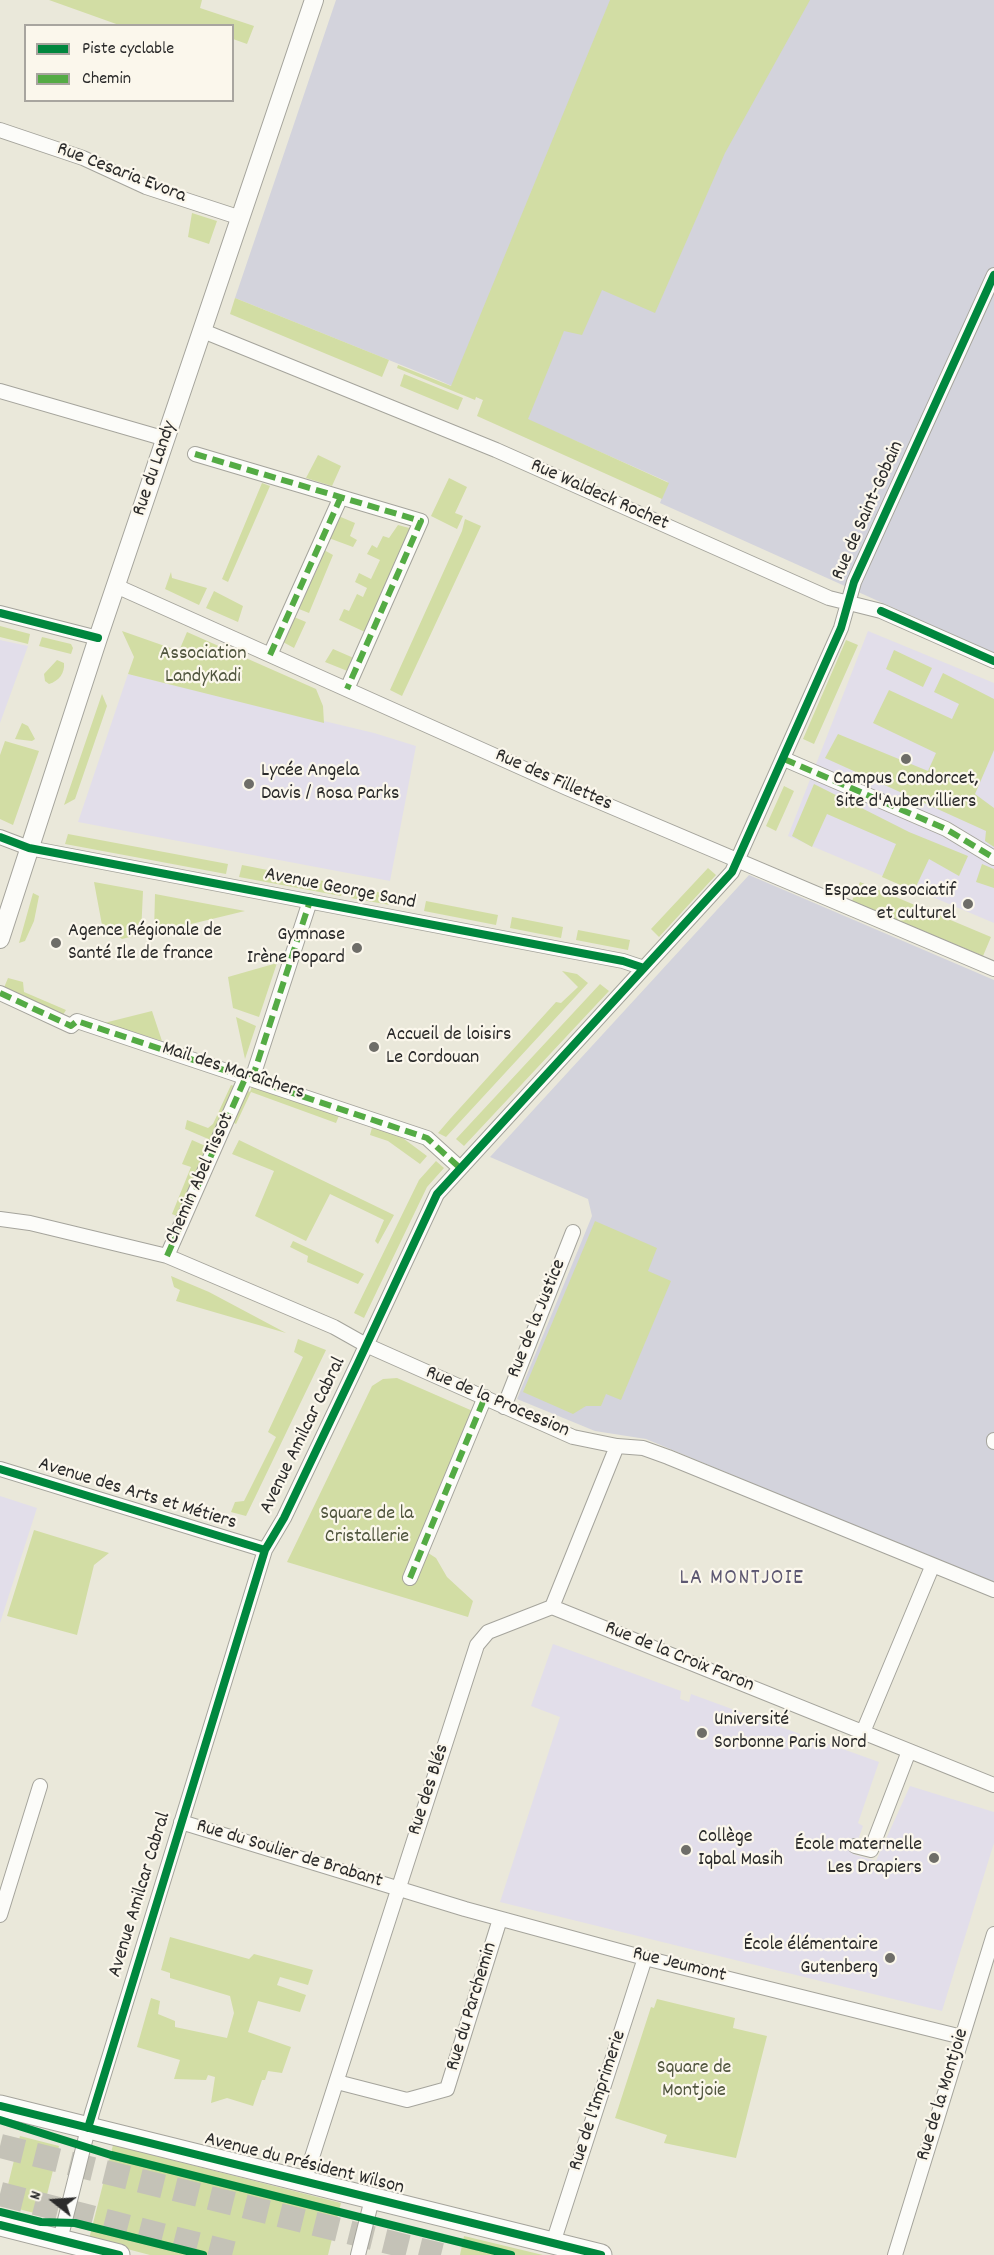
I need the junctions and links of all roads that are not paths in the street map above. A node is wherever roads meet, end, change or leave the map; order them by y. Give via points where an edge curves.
1 (314, 0) edge
2 (0, 130) edge
3 (241, 218) junction
4 (994, 275) edge
5 (203, 332) junction
6 (0, 392) edge
7 (166, 439) junction
8 (195, 454) dead end
9 (340, 499) junction
10 (116, 586) junction
11 (848, 604) junction
12 (0, 613) edge
13 (98, 638) junction
14 (270, 655) junction
15 (994, 661) edge
16 (347, 690) junction
17 (784, 759) junction
18 (0, 837) edge
19 (29, 848) junction
20 (994, 858) edge
21 (737, 861) junction
22 (310, 901) junction
23 (0, 939) edge
24 (644, 968) junction
25 (994, 969) edge
26 (0, 993) edge
27 (249, 1077) junction
28 (460, 1168) junction
29 (0, 1219) edge
30 (573, 1232) dead end
31 (167, 1256) junction
32 (366, 1345) junction
33 (485, 1397) junction
34 (504, 1407) junction
35 (617, 1446) junction
36 (0, 1469) edge
37 (265, 1550) junction
38 (932, 1567) junction
39 (410, 1578) dead end
40 (994, 1590) edge
41 (552, 1607) junction
42 (868, 1734) junction
43 (909, 1751) junction
44 (994, 1785) edge
45 (40, 1786) dead end
46 (181, 1822) junction
47 (855, 1846) dead end
48 (398, 1888) junction
49 (0, 1915) edge
50 (500, 1919) junction
51 (994, 1934) edge
52 (645, 1958) junction
53 (962, 2037) junction
54 (337, 2082) junction
55 (0, 2106) edge
56 (88, 2128) junction
57 (304, 2182) junction
58 (372, 2199) junction
59 (0, 2225) edge
60 (60, 2240) junction
61 (553, 2243) junction
62 (119, 2255) edge
63 (358, 2255) edge
64 (601, 2255) edge
65 (895, 2255) edge

1 - 3 main road, Rue du Landy
2 - 3 street, Rue Cesaria Evora via 83,158 146,187
3 - 5 main road, Rue du Landy
4 - 11 street, Rue de Saint-Gobain via 854,582
5 - 7 main road, Rue du Landy
5 - 11 street, Rue Waldeck Rochet via 496,450
6 - 7 street
7 - 10 main road, Rue du Landy
8 - 9 street
9 - 14 street
9 - 16 street via 421,521
10 - 13 main road, Rue du Landy
10 - 14 street, Rue des Fillettes
11 - 15 street, Rue Waldeck Rochet via 881,611
11 - 17 street, Rue de Saint-Gobain via 842,628
12 - 13 street
13 - 19 main road, Rue du Landy
14 - 16 street, Rue des Fillettes
16 - 21 street, Rue des Fillettes
17 - 20 street via 946,829
17 - 21 street, Rue de Saint-Gobain
18 - 19 street, Avenue George Sand
19 - 22 street, Avenue George Sand
19 - 23 main road, Rue du Landy
21 - 24 street, Avenue Amilcar Cabral via 732,872
21 - 25 street, Rue des Fillettes
22 - 24 street, Avenue George Sand
22 - 27 street, Chemin Abel Tissot via 254,1073
24 - 28 street, Avenue Amilcar Cabral
26 - 27 street, Mail des Maraîchers via 71,1026 77,1021
27 - 28 street, Mail des Maraîchers via 427,1138
27 - 31 street, Chemin Abel Tissot
28 - 32 street, Avenue Amilcar Cabral via 437,1194
29 - 31 street, Rue de la Procession
30 - 34 street, Rue de la Justice
31 - 32 street, Rue de la Procession via 334,1327
32 - 33 street, Rue de la Procession
32 - 37 street, Avenue Amilcar Cabral
33 - 34 street, Rue de la Procession
33 - 39 street
34 - 35 street, Rue de la Procession via 573,1437
35 - 38 street, Rue de la Procession via 643,1448
35 - 41 street
36 - 37 street, Avenue des Arts et Métiers
37 - 46 street, Avenue Amilcar Cabral
38 - 40 street, Rue de la Procession
38 - 42 street
41 - 42 street, Rue de la Croix Faron
41 - 48 street, Rue des Blés via 488,1632 477,1645
42 - 43 street, Rue de la Croix Faron
43 - 44 street, Rue de la Croix Faron
43 - 47 street via 871,1850
45 - 49 street
46 - 48 street, Rue du Soulier de Brabant
46 - 56 street, Avenue Amilcar Cabral
48 - 50 street, Rue Jeumont
48 - 54 street, Rue des Blés
50 - 52 street, Rue Jeumont
50 - 54 street, Rue du Parchemin via 447,2089 407,2100
51 - 53 street, Rue de la Montjoie
52 - 53 street, Rue Jeumont
52 - 61 street, Rue de l'Imprimerie
53 - 65 street, Rue de la Montjoie
54 - 57 street, Rue des Blés
55 - 56 main road, Avenue du Président Wilson
56 - 57 main road, Avenue du Président Wilson
56 - 60 street, Avenue Amilcar Cabral
57 - 58 main road, Avenue du Président Wilson
58 - 61 main road, Avenue du Président Wilson
58 - 63 street
59 - 60 main road
60 - 62 main road
61 - 64 main road, Avenue du Président Wilson

